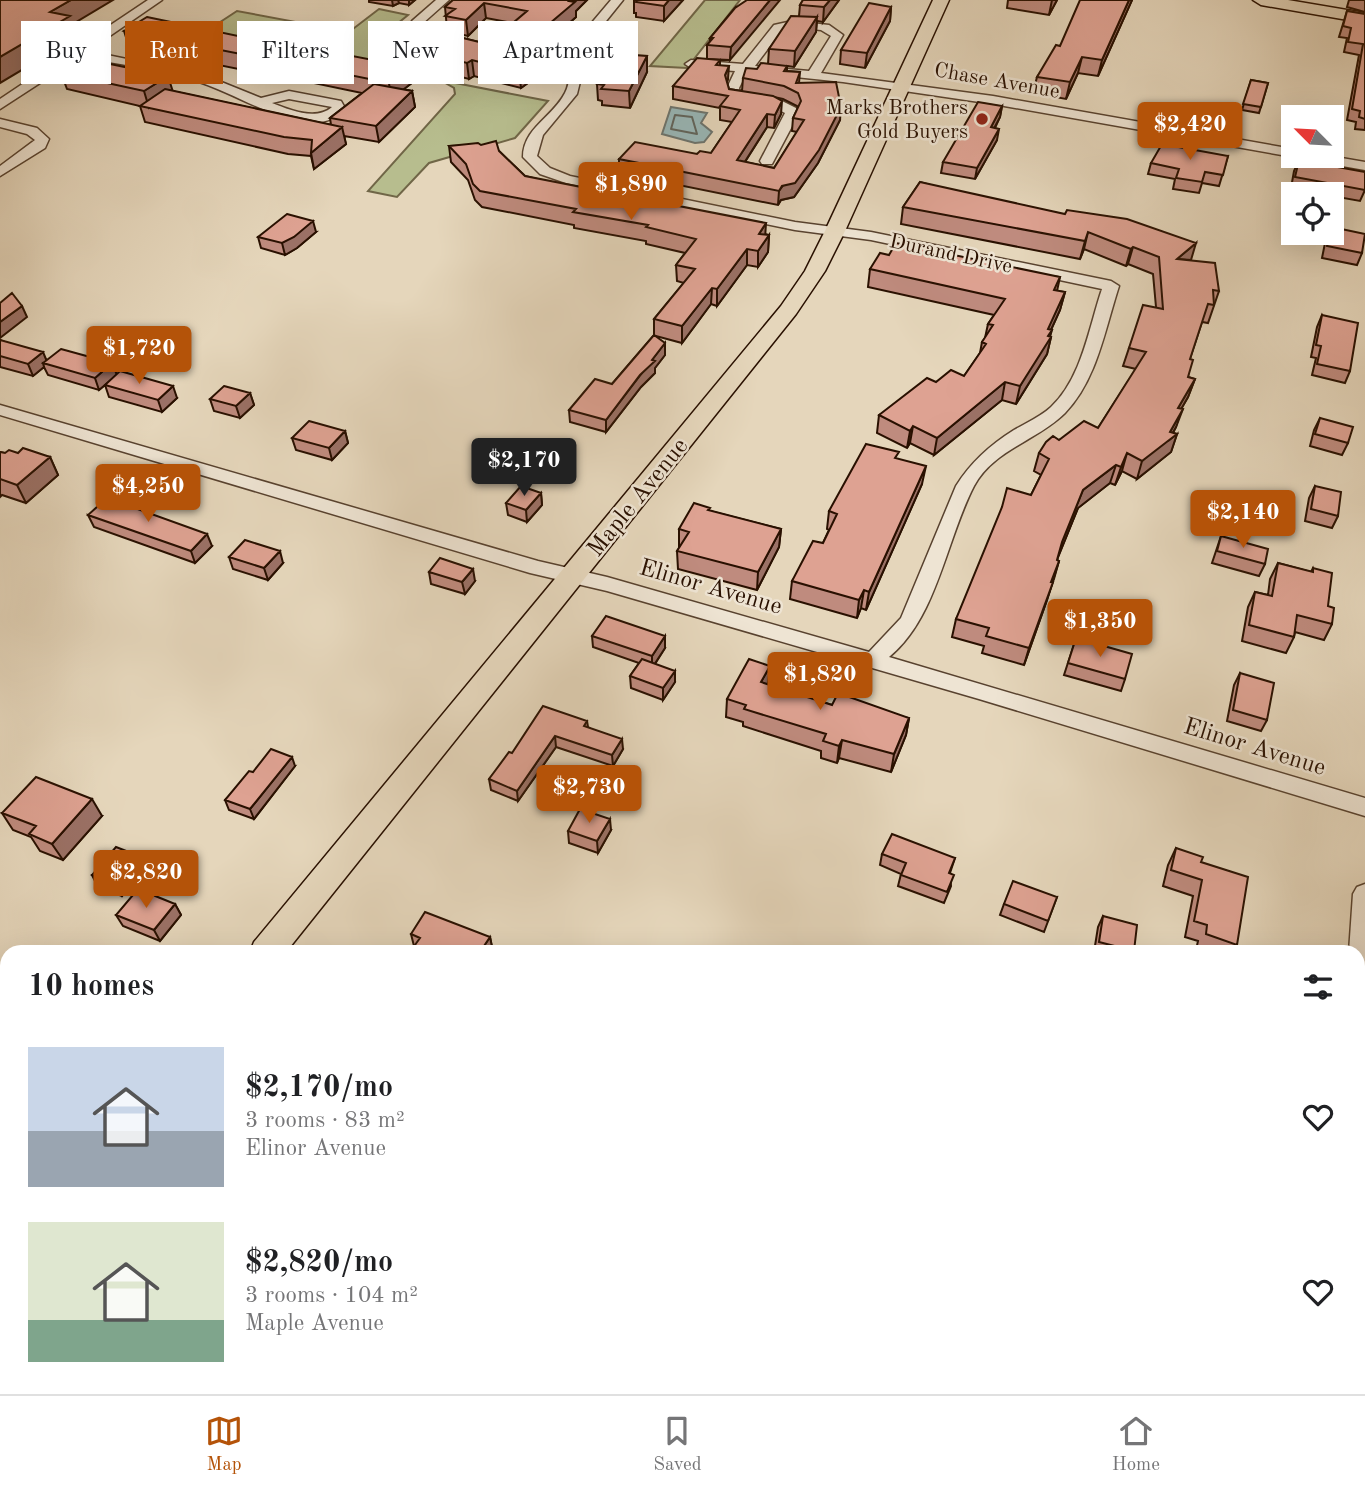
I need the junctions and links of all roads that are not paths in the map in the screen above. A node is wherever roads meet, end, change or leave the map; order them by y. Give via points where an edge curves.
1 (156, 0) edge
2 (443, 0) edge
3 (617, 0) edge
4 (941, 0) edge
5 (1261, 0) edge
6 (1365, 18) edge
7 (600, 21) edge
8 (111, 31) edge
9 (467, 43) edge
10 (111, 60) edge
11 (691, 64) edge
12 (745, 68) junction
13 (814, 74) junction
14 (32, 84) edge
15 (575, 84) edge
16 (902, 86) junction
17 (258, 103) junction
18 (0, 105) edge
19 (0, 123) edge
20 (1281, 151) edge
21 (767, 161) dead end
22 (1344, 162) edge
23 (1365, 166) edge
24 (0, 173) edge
25 (835, 231) junction
26 (0, 410) edge
27 (573, 576) junction
28 (872, 660) junction
29 (1365, 807) edge
30 (1365, 894) edge
31 (272, 945) edge
32 (1362, 945) edge

1 - 8 street
2 - 9 street via 416,23 414,31
3 - 7 street, Durand Drive
4 - 16 main road, Maple Avenue
5 - 6 main road
10 - 17 street via 202,78
11 - 12 street, Chase Avenue
12 - 13 street, Chase Avenue
12 - 13 street via 778,27 811,26 837,35
12 - 21 street via 733,88 734,96 782,106 792,115
13 - 16 street, Chase Avenue
14 - 18 street
15 - 25 street, Durand Drive via 529,147 530,157 539,167 583,183
16 - 20 street, Chase Avenue
16 - 25 main road, Maple Avenue
17 - 17 street via 322,118 339,108 289,95
19 - 24 street via 32,131 42,139
22 - 23 street
25 - 27 main road, Maple Avenue via 789,310
25 - 28 street, Durand Drive via 1111,286 1069,398 1049,417 984,459 965,486 910,621
26 - 27 street, Elinor Avenue
27 - 28 street, Elinor Avenue
27 - 31 main road, Maple Avenue
28 - 29 street, Elinor Avenue
30 - 32 street

